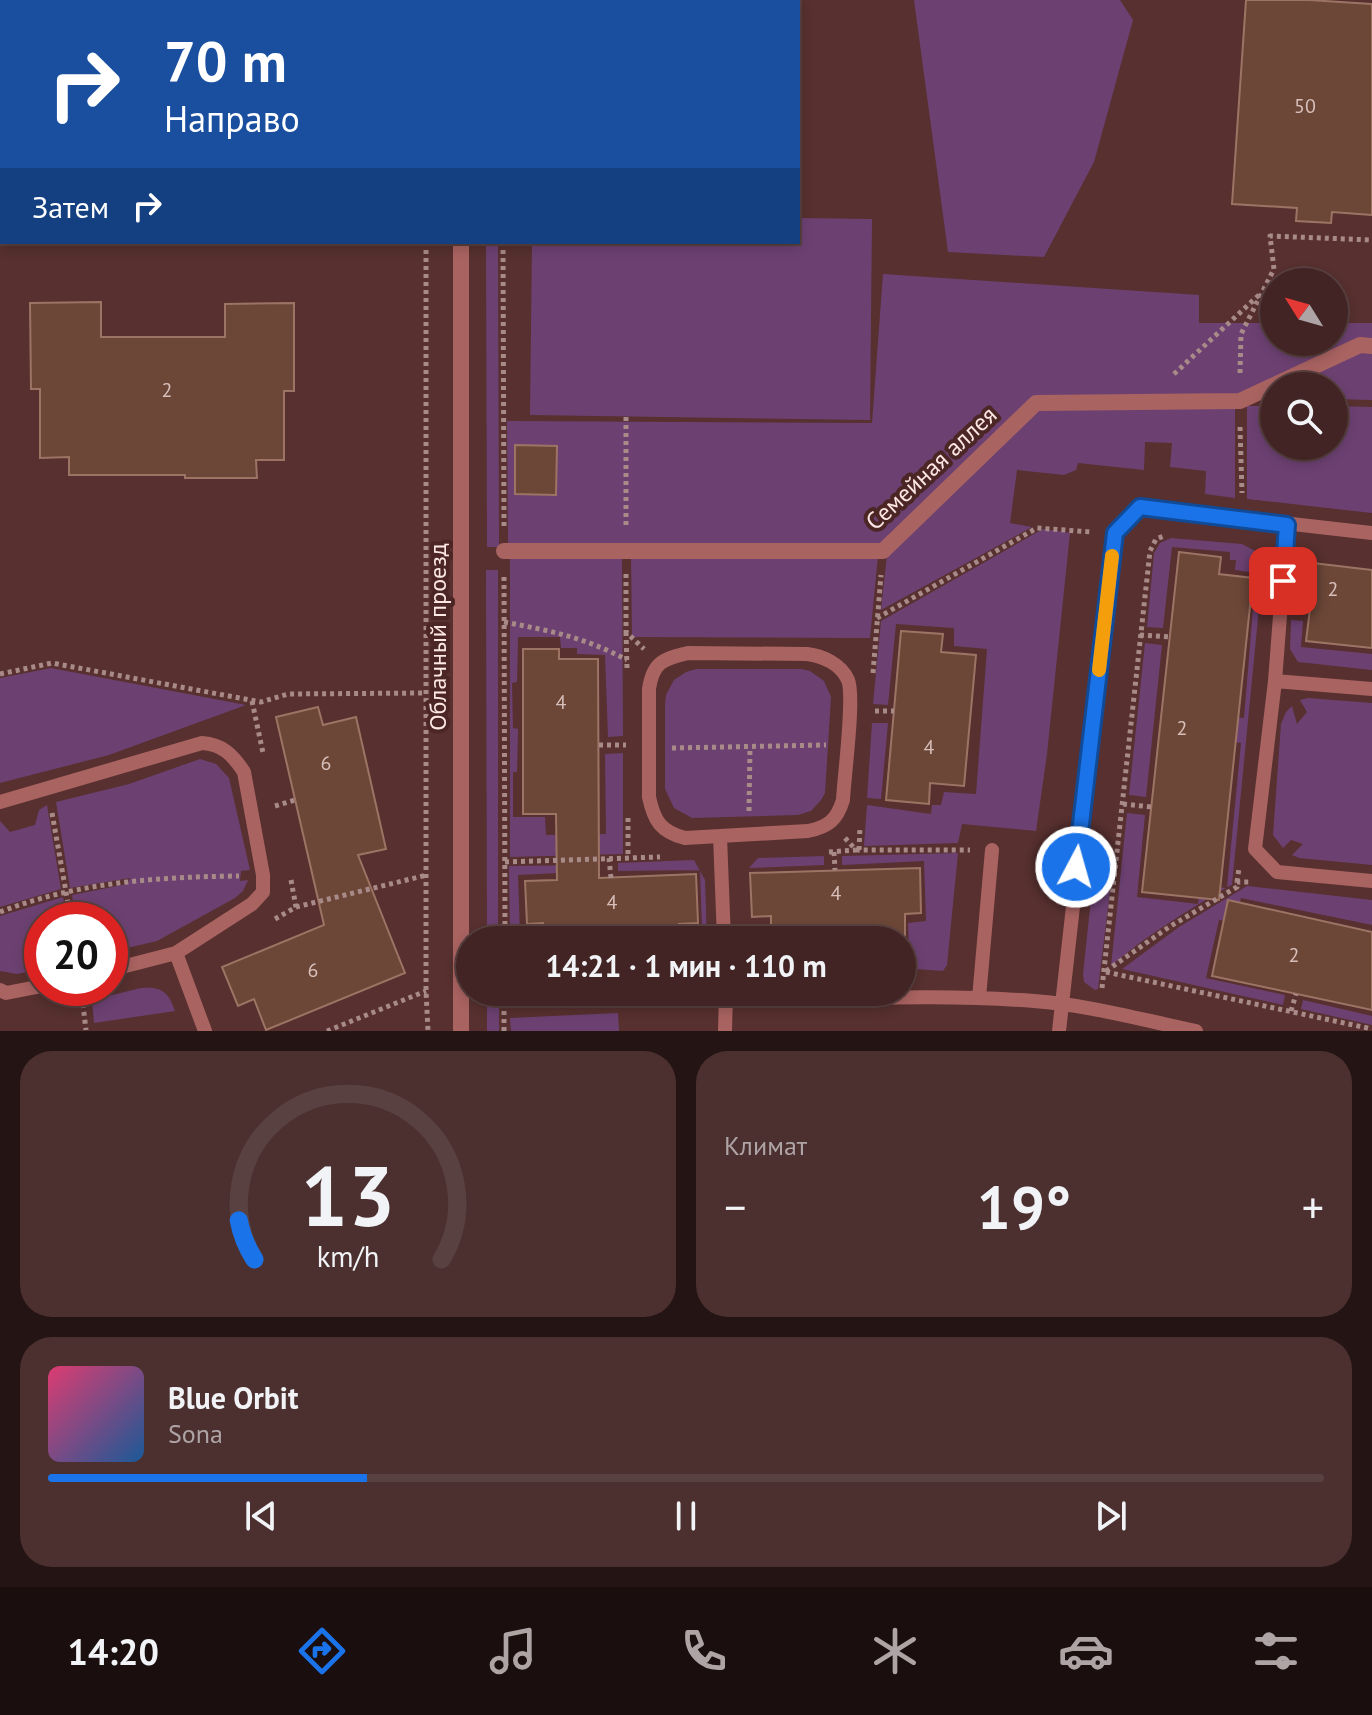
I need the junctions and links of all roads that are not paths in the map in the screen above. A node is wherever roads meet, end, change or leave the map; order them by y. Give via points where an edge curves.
1 (461, 244) edge
2 (1372, 346) edge
3 (1287, 525) junction
4 (1372, 533) edge
5 (504, 551) road end
6 (1275, 681) junction
7 (1372, 689) edge
8 (0, 802) edge
9 (720, 836) junction
10 (992, 850) road end
11 (1372, 881) edge
12 (723, 926) edge
13 (176, 953) junction
14 (128, 965) edge
15 (0, 990) edge
16 (24, 990) edge
17 (979, 998) junction
18 (916, 999) edge
19 (1061, 1004) junction
20 (726, 1006) edge
21 (205, 1031) edge
22 (461, 1031) edge
23 (725, 1031) edge
24 (1059, 1031) edge
25 (1196, 1031) edge

1 - 22 street, Облачный проезд
2 - 5 street, Семейная аллея via 1360,345 1240,401 1036,403 883,551
3 - 4 lane
3 - 6 lane
3 - 19 lane via 1140,507 1115,533
6 - 7 lane
6 - 11 lane via 1255,849 1277,872
8 - 13 lane via 202,743 227,751 244,772 264,887 256,900
9 - 9 lane via 685,838 659,827 649,797 651,674 659,663 688,653 826,657 848,679 850,697 838,815 808,831
9 - 12 lane
10 - 17 lane
13 - 14 lane
13 - 21 lane
15 - 16 lane
17 - 18 lane
17 - 19 lane
19 - 24 lane
19 - 25 lane
20 - 23 lane

